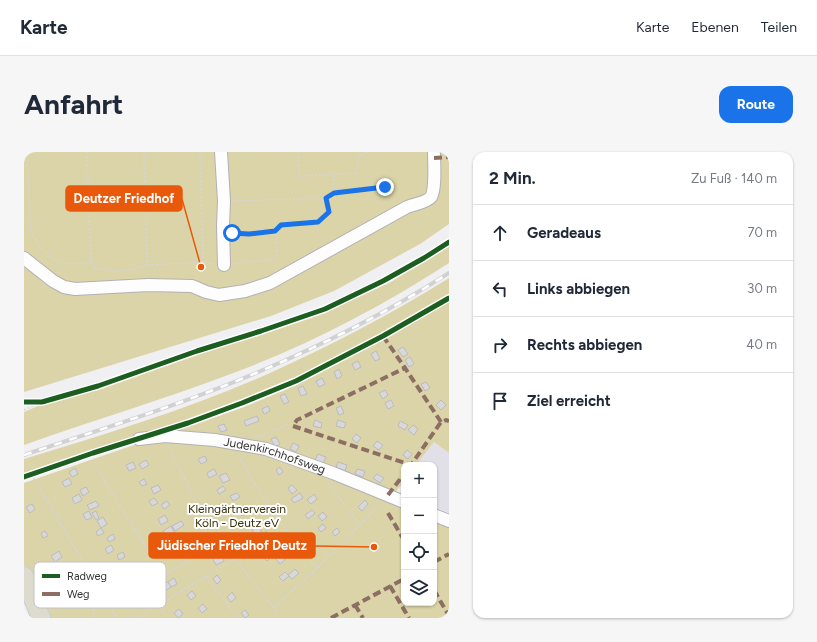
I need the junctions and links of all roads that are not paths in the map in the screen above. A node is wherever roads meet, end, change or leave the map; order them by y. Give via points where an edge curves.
1 (221, 152) edge
2 (434, 152) edge
3 (24, 258) edge
4 (224, 265) road end
5 (139, 438) dead end
6 (401, 501) edge
7 (437, 516) edge
8 (449, 521) edge
9 (24, 576) edge
10 (34, 601) edge
11 (37, 608) edge
12 (41, 618) edge

1 - 4 lane
2 - 3 lane via 434,190 425,201 407,207 270,283 245,291 219,295 192,286 148,285 75,289 53,281
5 - 6 lane, Judenkirchhofsweg via 164,436 214,440 266,449
7 - 8 lane
9 - 10 highway
11 - 12 highway

